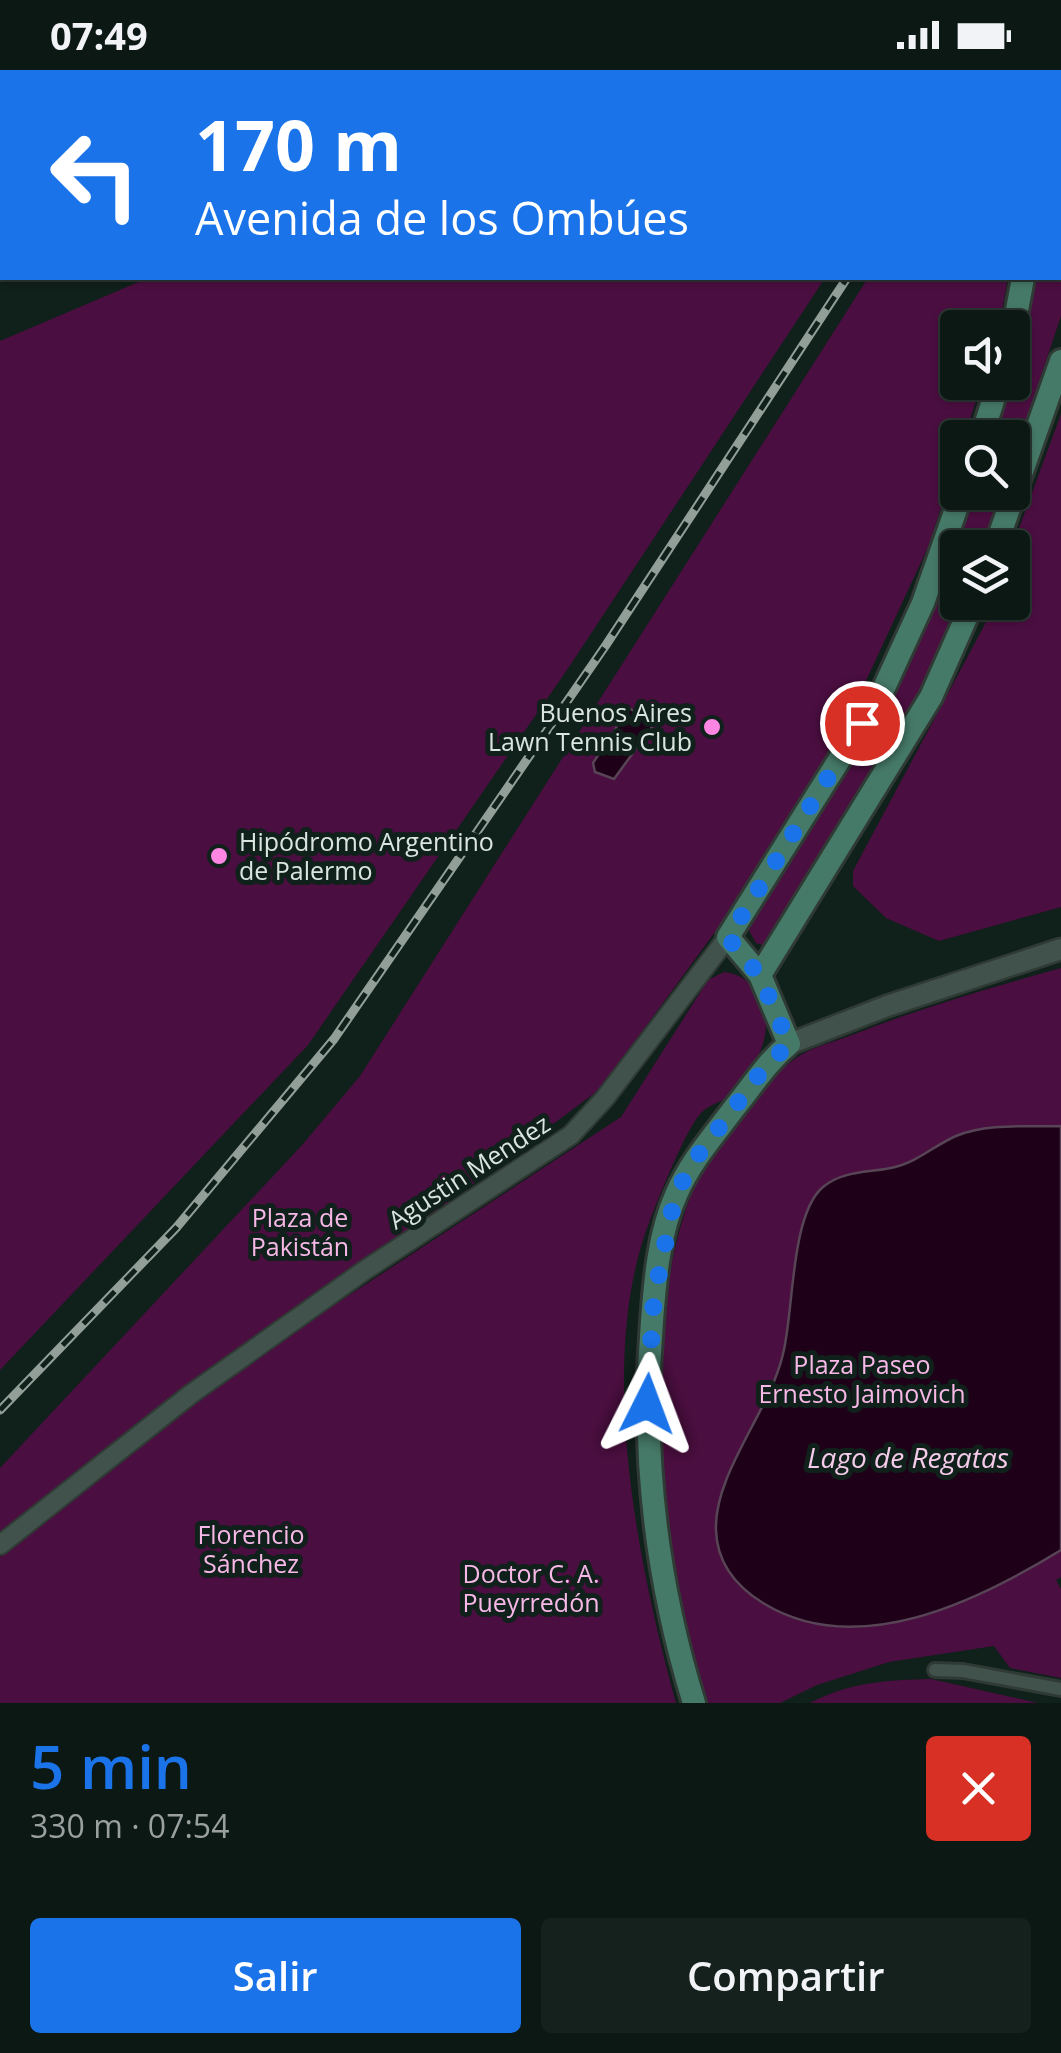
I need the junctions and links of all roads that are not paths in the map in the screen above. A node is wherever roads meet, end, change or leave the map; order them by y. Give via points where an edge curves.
1 (1061, 361) edge
2 (956, 510) edge
3 (1001, 530) edge
4 (965, 620) edge
5 (728, 938) junction
6 (1061, 949) edge
7 (760, 976) junction
8 (789, 1044) junction
9 (0, 1545) edge
10 (935, 1670) dead end
11 (1061, 1690) edge
12 (694, 1703) edge

1 - 3 main road
2 - 5 main road via 882,690
4 - 7 main road via 931,697
5 - 7 main road
5 - 9 street, Agustin Mendez via 571,1135 205,1384
6 - 8 street
7 - 8 main road
8 - 12 main road via 693,1162 675,1196 659,1257 648,1385 656,1555
10 - 11 street

